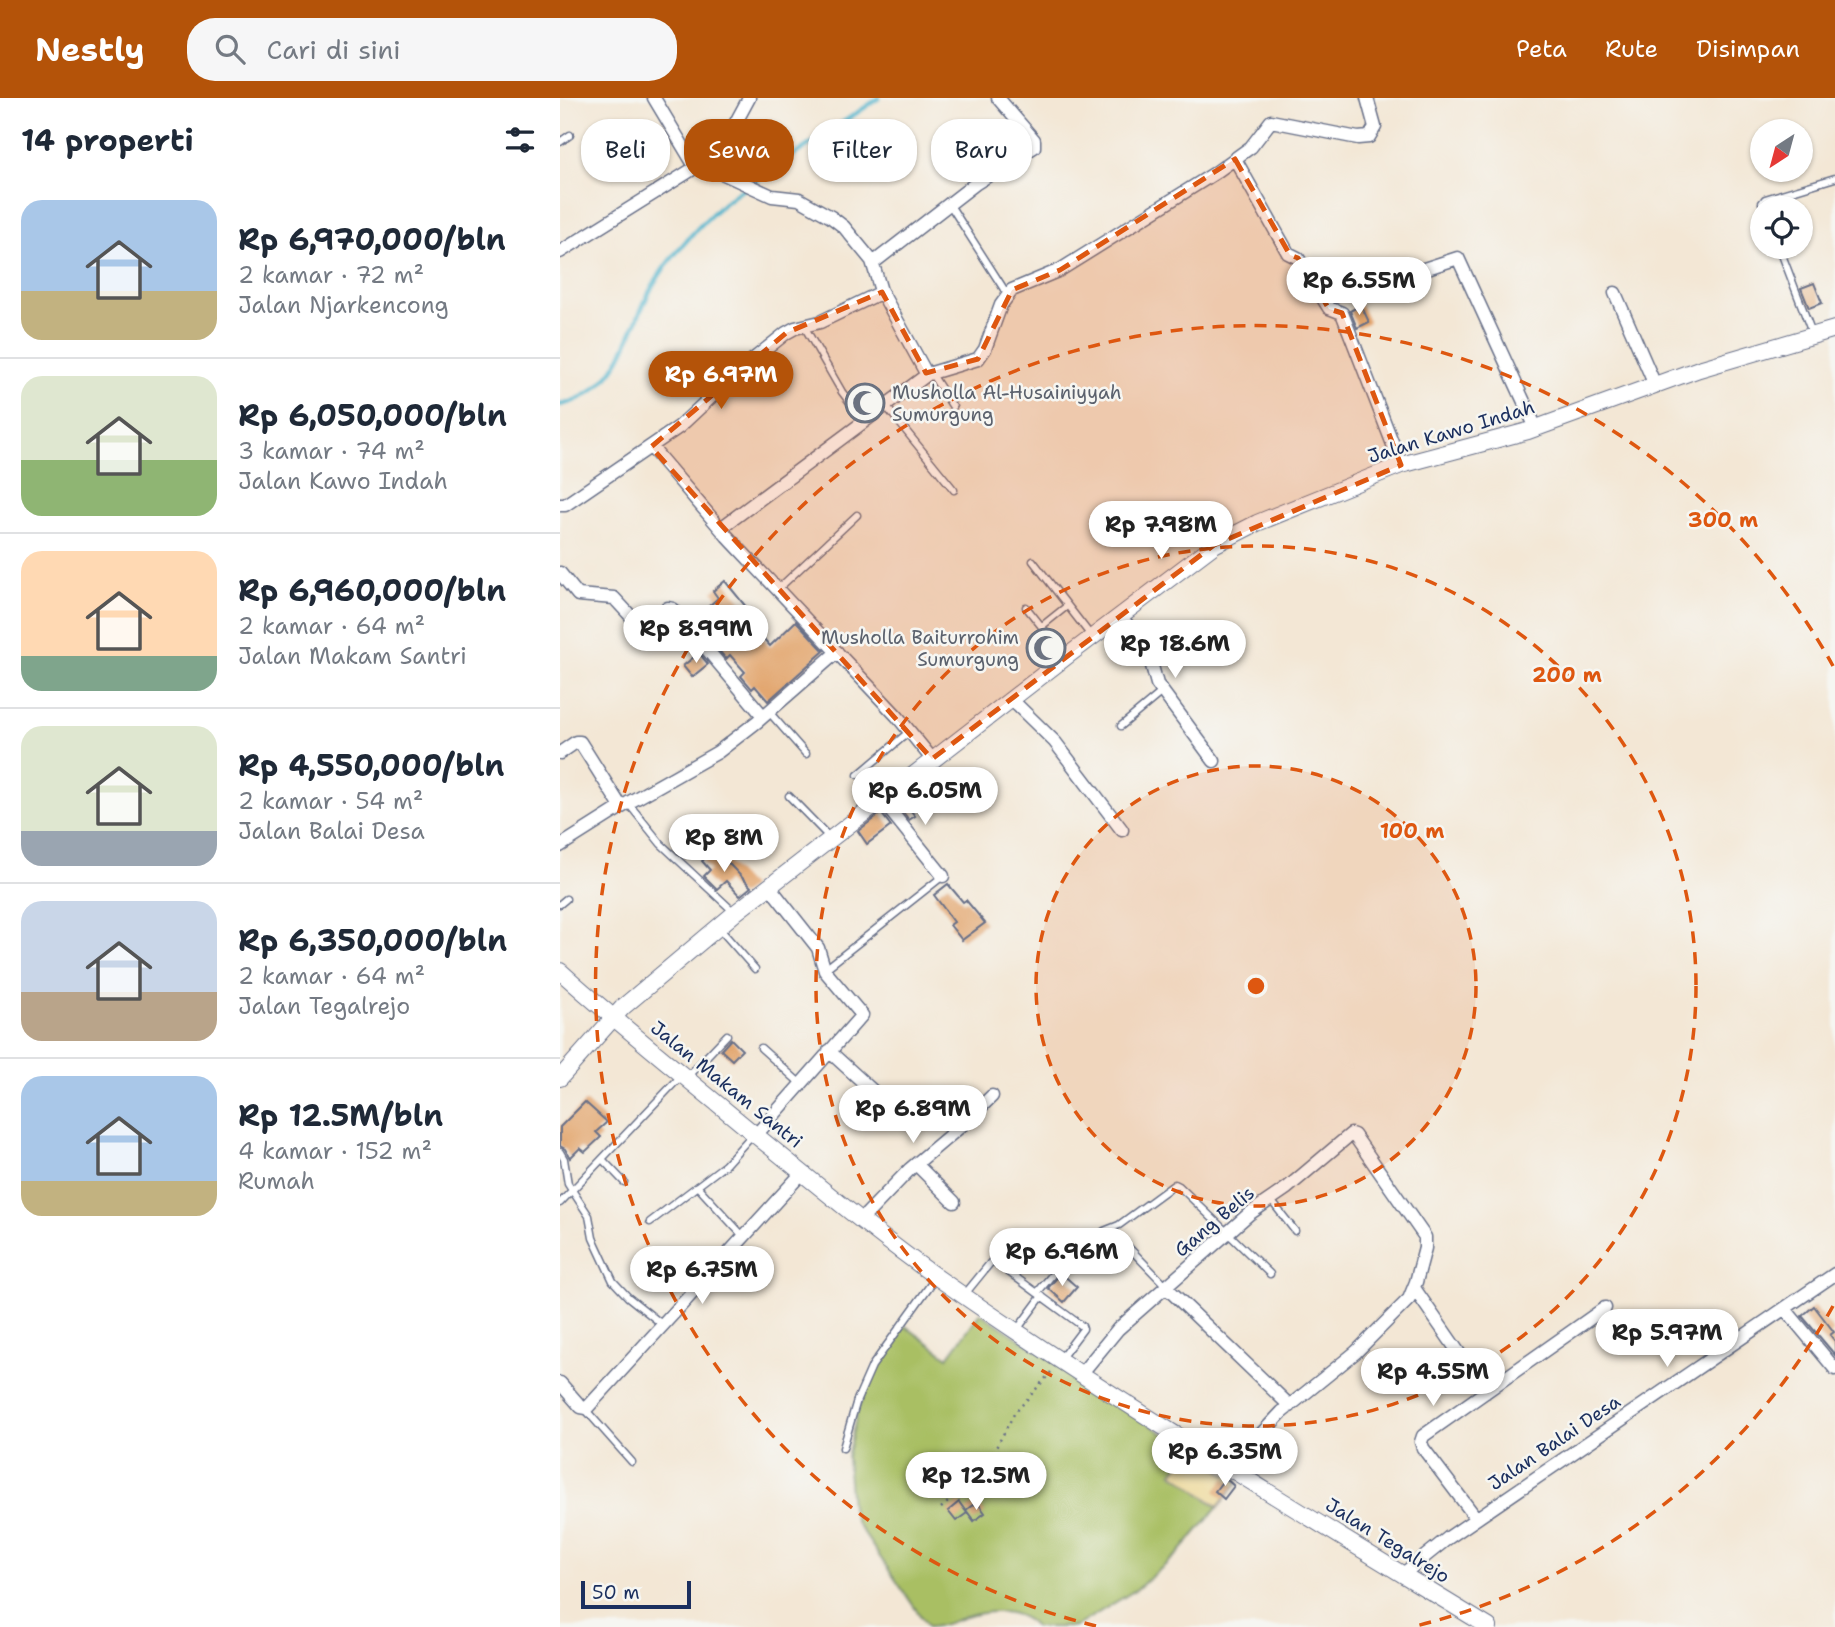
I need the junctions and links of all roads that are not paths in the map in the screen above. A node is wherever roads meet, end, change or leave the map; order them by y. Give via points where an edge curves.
1 (654, 98) edge
2 (749, 98) edge
3 (998, 98) edge
4 (1367, 98) edge
5 (738, 119) edge
6 (570, 135) dead end
7 (560, 142) edge
8 (684, 143) edge
9 (1235, 159) junction
10 (684, 175) edge
11 (1835, 178) edge
12 (740, 182) edge
13 (1772, 196) edge
14 (949, 203) junction
15 (560, 252) edge
16 (1784, 259) edge
17 (873, 263) junction
18 (1421, 270) dead end
19 (882, 292) junction
20 (1615, 293) dead end
21 (1007, 294) junction
22 (804, 327) junction
23 (1835, 329) edge
24 (1814, 336) junction
25 (929, 374) junction
26 (1656, 385) junction
27 (885, 405) junction
28 (953, 407) dead end
29 (864, 421) junction
30 (1536, 428) junction
31 (651, 447) junction
32 (1401, 465) junction
33 (954, 490) dead end
34 (560, 505) edge
35 (857, 516) dead end
36 (720, 528) junction
37 (1033, 561) dead end
38 (560, 573) edge
39 (778, 589) junction
40 (1068, 606) junction
41 (1026, 607) dead end
42 (1120, 615) junction
43 (1042, 626) junction
44 (1091, 637) junction
45 (837, 652) junction
46 (1066, 657) junction
47 (1163, 691) junction
48 (1010, 699) junction
49 (766, 714) junction
50 (1121, 726) dead end
51 (910, 731) junction
52 (560, 752) edge
53 (806, 754) dead end
54 (932, 759) junction
55 (1214, 761) dead end
56 (858, 775) dead end
57 (789, 796) dead end
58 (881, 799) junction
59 (624, 805) junction
60 (1122, 830) dead end
61 (830, 838) junction
62 (560, 846) edge
63 (943, 876) joint
64 (769, 886) junction
65 (735, 913) junction
66 (718, 927) junction
67 (755, 969) dead end
68 (824, 970) junction
69 (560, 971) edge
70 (612, 1018) junction
71 (727, 1035) dead end
72 (761, 1048) dead end
73 (829, 1051) junction
74 (684, 1077) junction
75 (560, 1078) edge
76 (801, 1084) junction
77 (992, 1097) dead end
78 (897, 1113) dead end
79 (755, 1134) junction
80 (560, 1152) edge
81 (602, 1159) junction
82 (916, 1164) junction
83 (802, 1172) junction
84 (624, 1182) dead end
85 (696, 1186) junction
86 (572, 1191) junction
87 (1270, 1199) junction
88 (954, 1202) dead end
89 (560, 1203) edge
90 (861, 1220) junction
91 (650, 1222) dead end
92 (1111, 1228) junction
93 (1295, 1231) dead end
94 (1227, 1233) junction
95 (744, 1237) junction
96 (1270, 1274) dead end
97 (1835, 1274) edge
98 (936, 1277) junction
99 (1167, 1287) junction
100 (1415, 1288) junction
101 (1039, 1295) junction
102 (964, 1296) junction
103 (1605, 1308) dead end
104 (1785, 1309) junction
105 (663, 1325) junction
106 (1016, 1331) junction
107 (1060, 1360) junction
108 (1835, 1369) edge
109 (1082, 1374) junction
110 (560, 1383) edge
111 (1486, 1392) junction
112 (1290, 1406) junction
113 (585, 1409) junction
114 (843, 1448) dead end
115 (632, 1462) dead end
116 (1230, 1467) junction
117 (1476, 1518) junction
118 (1403, 1574) junction
119 (1489, 1627) edge

1 - 8 street
2 - 5 street
3 - 14 street via 1035,145
4 - 9 street via 1375,127 1368,138 1273,121
6 - 7 lane
9 - 21 street via 1079,259
9 - 32 street via 1289,254 1298,258 1328,307 1342,314
10 - 15 street
11 - 13 lane
12 - 17 street via 767,194 797,198 831,217 856,239
14 - 17 street
14 - 21 lane
16 - 24 lane
17 - 19 street
18 - 30 street via 1459,258
19 - 22 street
19 - 25 street
20 - 26 street
21 - 25 street via 978,359
22 - 29 lane
22 - 31 street via 792,329 764,350 687,421
23 - 24 street, Jalan Kawo Indah
24 - 26 street, Jalan Kawo Indah
25 - 27 street
25 - 28 lane
26 - 30 street, Jalan Kawo Indah
27 - 29 street
27 - 33 lane
29 - 36 street
30 - 32 street, Jalan Kawo Indah
31 - 34 street
31 - 36 street
32 - 42 street, Jalan Kawo Indah via 1241,530 1203,552
35 - 39 lane
36 - 39 street
37 - 40 lane
38 - 49 street via 579,596 614,598 639,625 673,609
39 - 45 street
40 - 43 lane
40 - 44 lane
41 - 43 lane
42 - 44 street, Jalan Kawo Indah
42 - 47 street via 1149,655
43 - 46 lane
44 - 46 street, Jalan Kawo Indah
45 - 49 street
45 - 51 street
46 - 48 street, Jalan Kawo Indah
47 - 50 lane
47 - 55 street
48 - 54 street, Jalan Kawo Indah
48 - 60 street via 1055,742
49 - 53 lane
49 - 59 street via 707,760
51 - 54 street
51 - 56 lane
52 - 59 street via 580,742
54 - 58 street, Jalan Kawo Indah
57 - 61 lane
58 - 61 street, Jalan Kawo Indah
58 - 63 street
59 - 62 street
59 - 65 lane
61 - 64 street, Jalan Kawo Indah
63 - 68 lane
64 - 65 street, Jalan Kawo Indah
64 - 68 street via 818,948
65 - 66 street, Jalan Kawo Indah
66 - 67 lane
66 - 70 street, Jalan Kawo Indah
68 - 73 street via 862,1015
69 - 70 street, Jalan Makam Santri
70 - 74 street, Jalan Makam Santri
70 - 75 street, Jalan Kawo Indah
71 - 74 lane
72 - 76 lane
73 - 76 street
73 - 78 street
74 - 79 street, Jalan Makam Santri
74 - 81 lane
76 - 79 street
77 - 82 street
79 - 83 street, Jalan Makam Santri
79 - 85 lane
80 - 86 lane
81 - 84 lane
81 - 86 lane
82 - 88 street
82 - 90 street
83 - 90 street, Jalan Makam Santri
83 - 95 street
85 - 91 lane
85 - 95 lane
86 - 89 lane
86 - 105 lane via 589,1216 593,1238 613,1281
87 - 93 lane
87 - 94 street, Gang Belis
87 - 100 street, Gang Belis via 1350,1135 1355,1136 1425,1237
90 - 98 street, Jalan Makam Santri
92 - 94 lane via 1175,1184
92 - 99 lane
92 - 101 lane via 1057,1269
94 - 96 lane
94 - 99 street, Gang Belis
95 - 105 street
97 - 104 street, Jalan Balai Desa
98 - 102 street, Jalan Makam Santri
98 - 114 lane via 872,1366
99 - 109 street, Gang Belis via 1111,1336
99 - 112 street
100 - 111 street
100 - 112 street via 1362,1346
101 - 102 lane via 993,1262
101 - 106 lane
101 - 107 lane via 1082,1327
102 - 106 street, Jalan Makam Santri
103 - 111 street
104 - 108 street
104 - 117 street, Jalan Balai Desa
105 - 113 street
106 - 107 street, Jalan Makam Santri
107 - 109 street, Jalan Makam Santri
109 - 116 street, Jalan Makam Santri
110 - 113 street
111 - 117 street via 1426,1433 1421,1442
112 - 116 street
113 - 115 lane
116 - 118 street, Jalan Tegalrejo
117 - 118 street, Jalan Balai Desa
118 - 119 street, Jalan Tegalrejo

